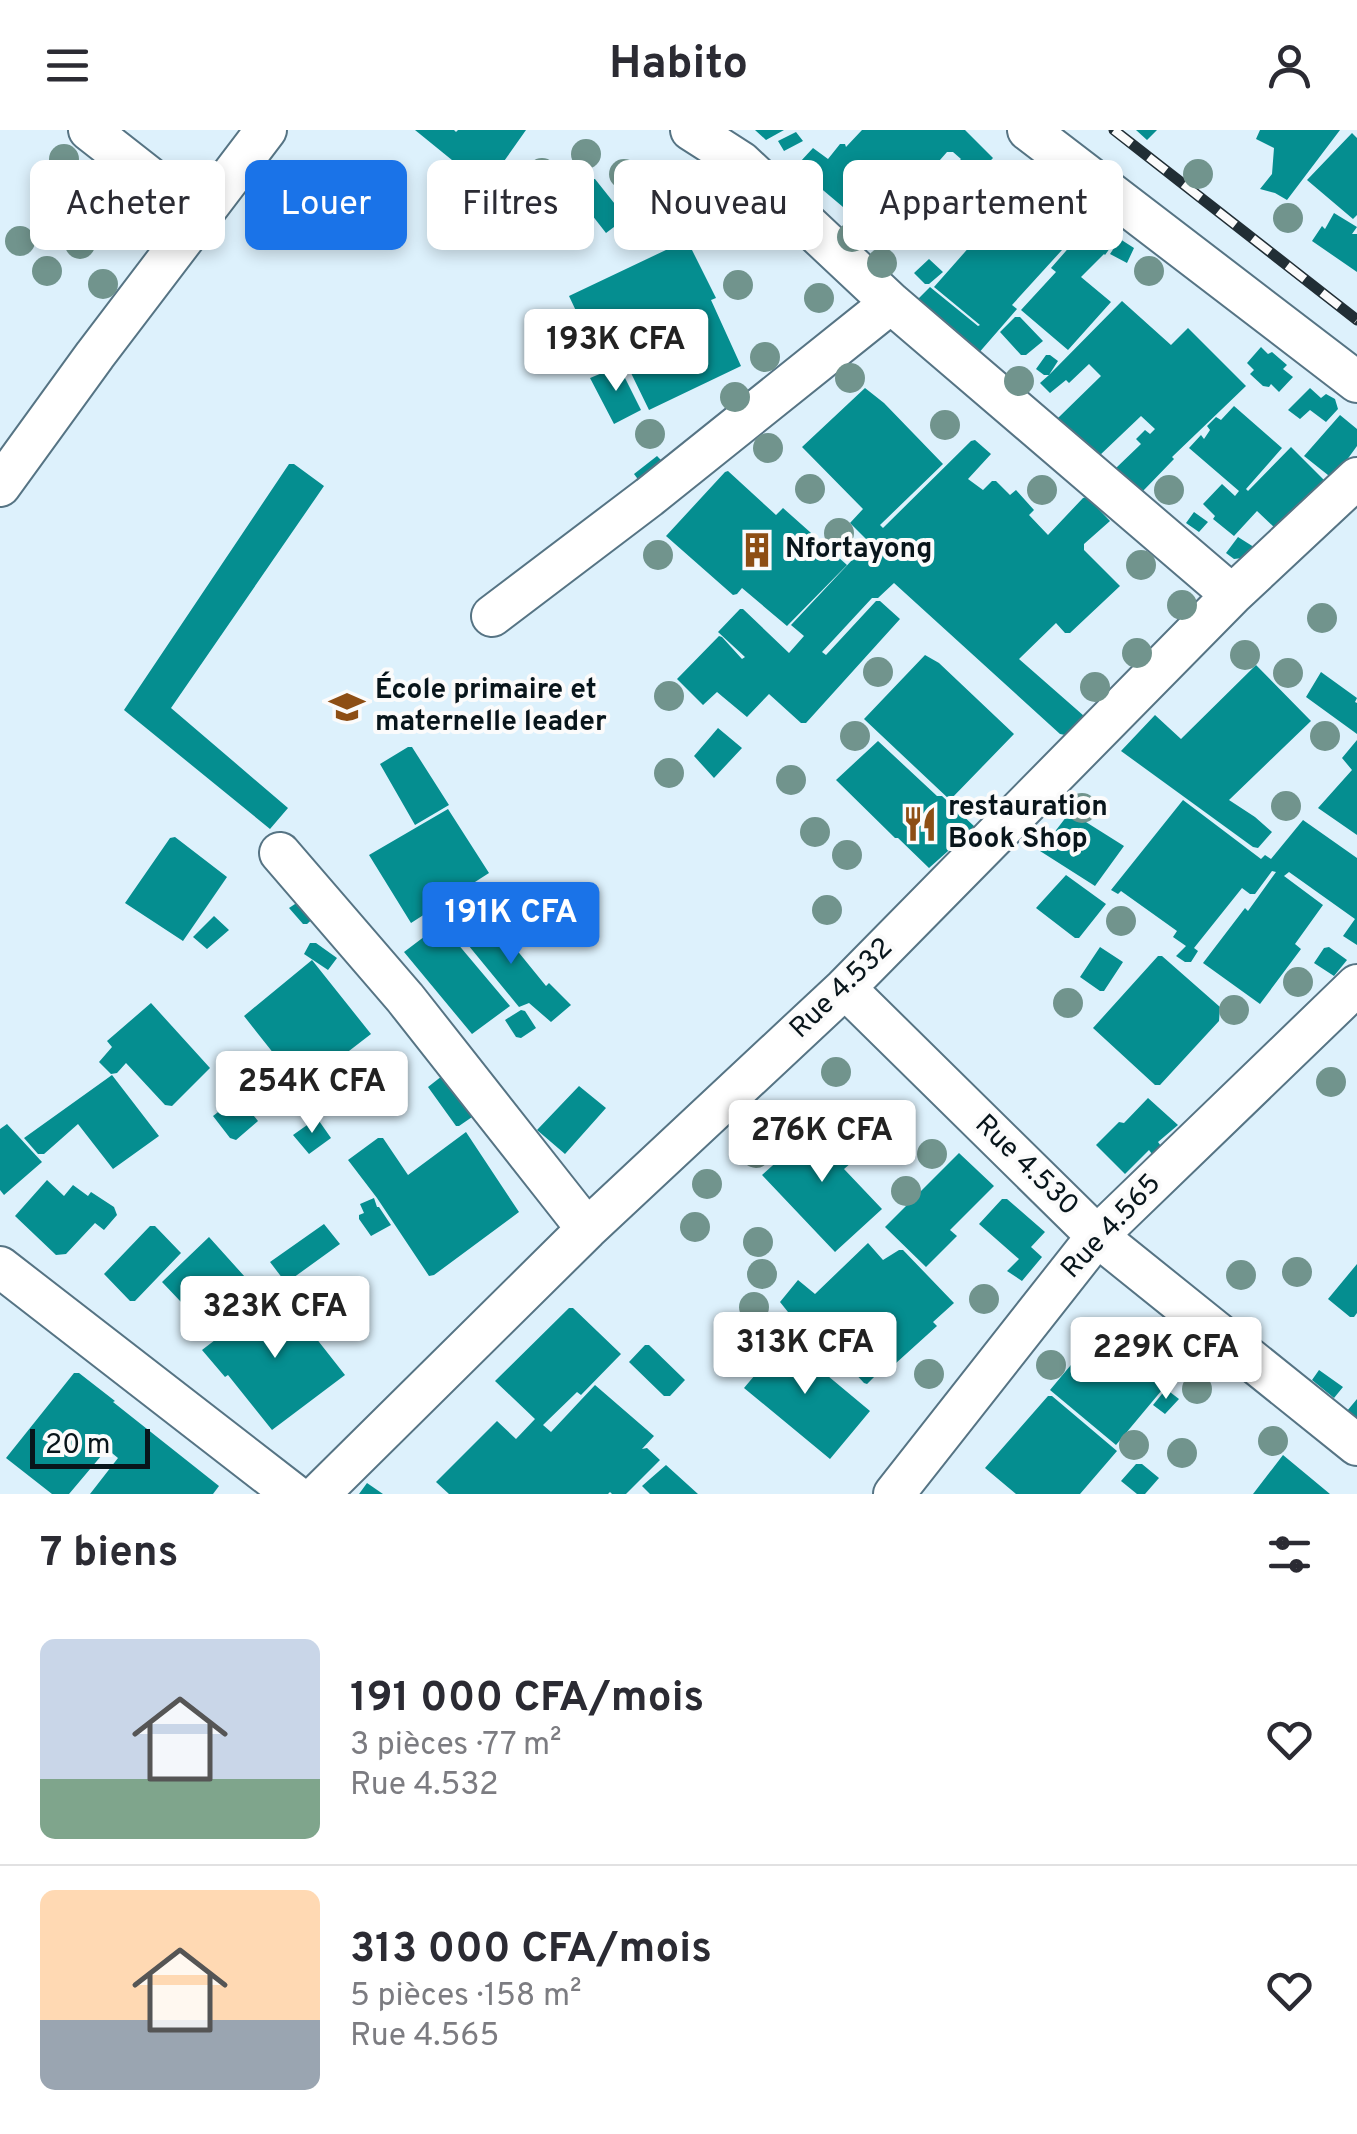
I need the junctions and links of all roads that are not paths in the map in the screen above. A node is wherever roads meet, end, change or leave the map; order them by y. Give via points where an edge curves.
1 (89, 130) edge
2 (266, 130) edge
3 (691, 130) edge
4 (1028, 130) edge
5 (127, 160) edge
6 (225, 184) edge
7 (175, 250) edge
8 (892, 304) junction
9 (1357, 382) edge
10 (1357, 478) edge
11 (0, 486) edge
12 (1232, 595) junction
13 (492, 616) dead end
14 (280, 853) dead end
15 (1357, 985) edge
16 (845, 988) junction
17 (587, 1229) junction
18 (1096, 1236) junction
19 (0, 1267) edge
20 (1357, 1445) edge
21 (294, 1494) edge
22 (320, 1494) edge
23 (894, 1494) edge

1 - 5 street
2 - 6 street
3 - 8 street via 741,162
4 - 9 street
7 - 11 street
8 - 12 street
8 - 13 street
10 - 12 street, Rue 4.532
12 - 16 street, Rue 4.532
14 - 17 street via 405,998
15 - 18 street, Rue 4.565
16 - 17 street, Rue 4.532
16 - 18 street, Rue 4.530
17 - 22 street, Rue 4.532
18 - 20 street, Rue 4.530
18 - 23 street, Rue 4.565
19 - 21 street

